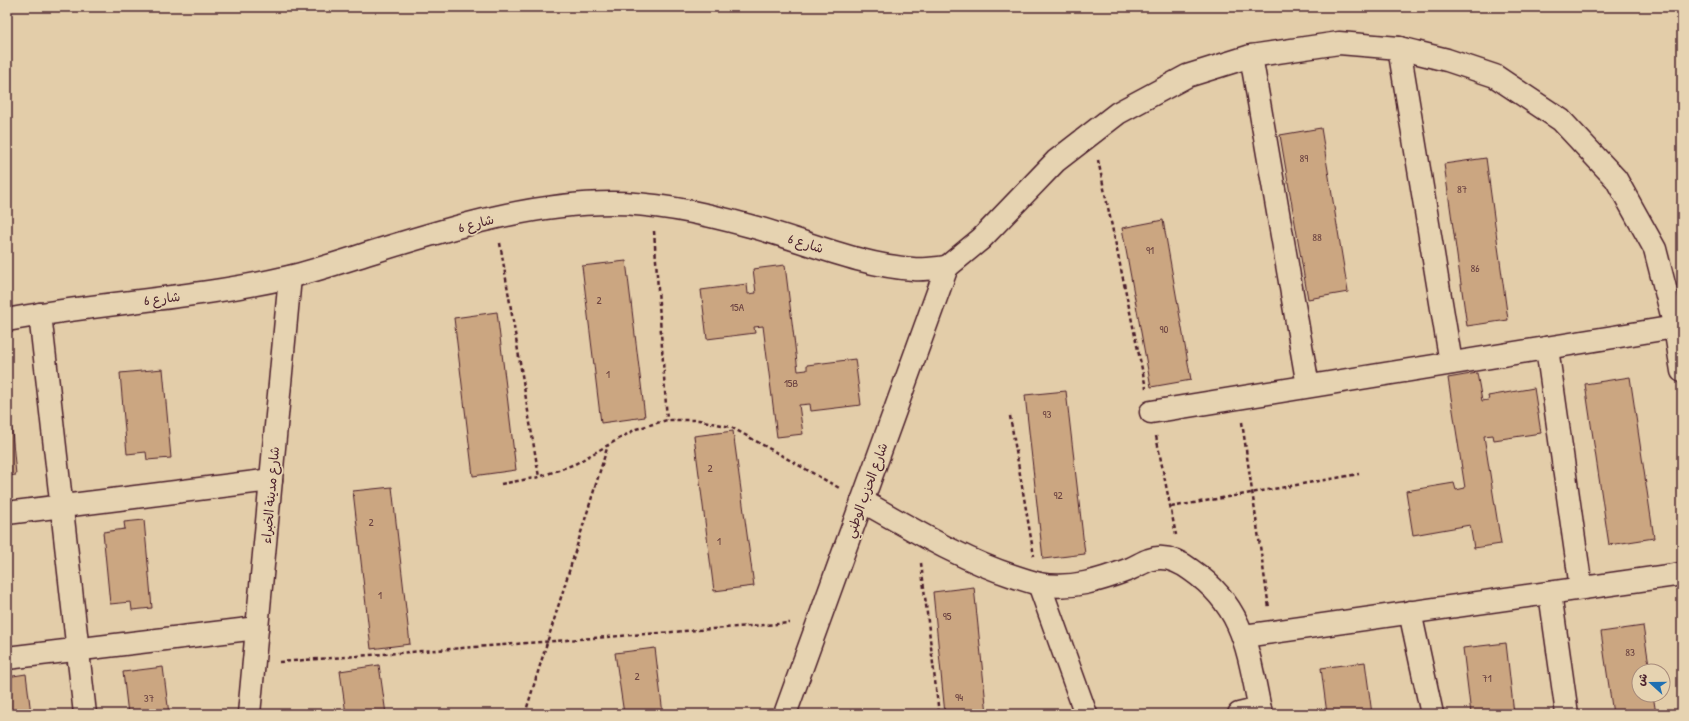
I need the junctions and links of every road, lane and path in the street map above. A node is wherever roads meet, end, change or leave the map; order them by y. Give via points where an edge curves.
1 (1399, 48) junction
2 (1252, 56) junction
3 (1092, 133) junction
4 (652, 205) junction
5 (495, 217) junction
6 (947, 267) junction
7 (290, 277) junction
8 (40, 314) junction
9 (7, 320) edge
10 (1676, 327) junction
11 (1547, 348) junction
12 (1452, 363) junction
13 (1682, 371) edge
14 (1308, 386) junction
15 (1151, 412) junction
16 (1010, 416) dead end
17 (1241, 416) dead end
18 (667, 420) junction
19 (608, 444) junction
20 (1358, 474) dead end
21 (539, 477) junction
22 (271, 480) junction
23 (501, 484) dead end
24 (1252, 493) junction
25 (862, 501) junction
26 (62, 506) junction
27 (1171, 507) junction
28 (7, 513) edge
29 (917, 531) junction
30 (1182, 563) junction
31 (1682, 574) edge
32 (1039, 584) junction
33 (1581, 588) junction
34 (1550, 593) junction
35 (1410, 612) junction
36 (819, 621) junction
37 (257, 628) junction
38 (1272, 632) junction
39 (1244, 636) junction
40 (547, 642) junction
41 (78, 649) junction
42 (7, 658) edge
43 (254, 664) junction
44 (1261, 711) edge
45 (85, 714) edge
46 (249, 714) edge
47 (525, 714) edge
48 (785, 714) edge
49 (939, 714) edge
50 (1086, 714) edge
51 (1239, 714) edge
52 (1432, 714) edge
53 (1567, 714) edge

1 - 2 street via 1339,43
1 - 10 street via 1495,76 1561,120 1616,179 1652,243
1 - 12 street
2 - 3 street via 1187,76 1118,113
2 - 14 street
3 - 6 street via 1056,161 980,239
3 - 15 path
4 - 5 street, شارع 6 via 572,204
4 - 6 street, شارع 6 via 750,226 889,266 916,269
4 - 18 path
5 - 7 street, شارع 6
5 - 21 path
6 - 25 street, شارع الحزب الوطني
7 - 8 street, شارع 6 via 232,289
7 - 22 street, شارع مدينة الخبراء
8 - 9 street, شارع 6
8 - 26 street
10 - 11 street
10 - 13 street
11 - 12 street
11 - 33 street
12 - 14 street
14 - 15 street
15 - 27 path
16 - 32 path
17 - 24 path
18 - 19 path via 636,429
18 - 25 path via 699,420 731,426
19 - 21 path via 575,464
19 - 40 path
20 - 24 path
21 - 23 path
22 - 26 street
22 - 37 street, شارع مدينة الخبراء
24 - 27 path
24 - 38 path
25 - 29 street
25 - 36 street, شارع الحزب الوطني
26 - 28 street
26 - 41 street
27 - 30 path
29 - 32 street via 1000,572
29 - 49 path
30 - 32 street via 1164,557 1150,559 1092,582 1062,587
30 - 39 street via 1202,577 1223,599
31 - 33 street
32 - 50 street
33 - 34 street
34 - 35 street
34 - 53 street
35 - 38 street
35 - 52 street
36 - 40 path
36 - 48 street, شارع الحزب الوطني
37 - 41 street
37 - 43 street, شارع مدينة الخبراء
38 - 39 street
39 - 44 street
40 - 43 path
40 - 47 path
41 - 42 street
41 - 45 street
43 - 46 street, شارع مدينة الخبراء
44 - 51 street

